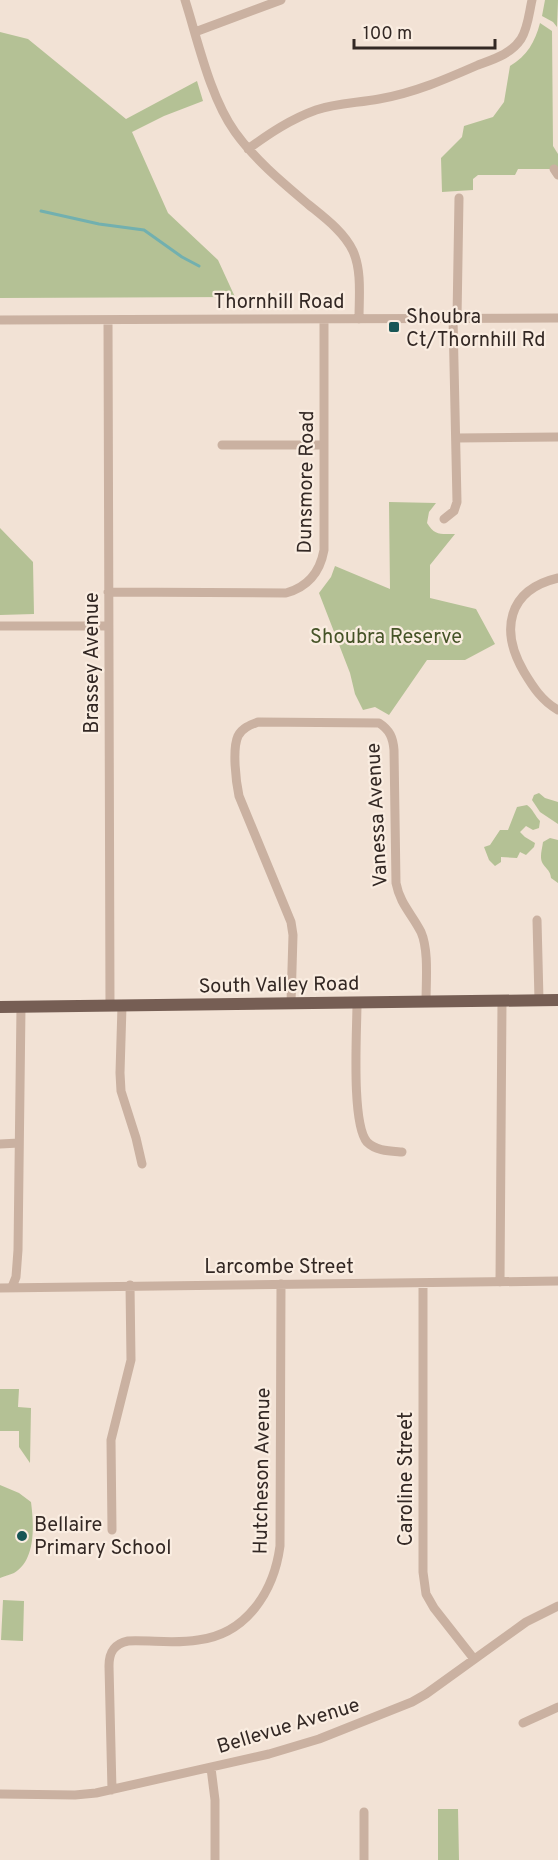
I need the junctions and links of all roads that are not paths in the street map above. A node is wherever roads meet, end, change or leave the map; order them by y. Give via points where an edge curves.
1 (185, 0) edge
2 (281, 0) edge
3 (532, 0) edge
4 (195, 32) junction
5 (248, 148) junction
6 (459, 198) dead end
7 (455, 318) junction
8 (558, 318) edge
9 (324, 319) junction
10 (359, 319) junction
11 (0, 320) edge
12 (108, 320) junction
13 (558, 437) edge
14 (457, 438) junction
15 (222, 445) dead end
16 (324, 445) junction
17 (444, 519) dead end
18 (558, 578) edge
19 (108, 592) junction
20 (108, 626) junction
21 (0, 627) edge
22 (558, 710) edge
23 (537, 920) dead end
24 (539, 1000) junction
25 (558, 1000) edge
26 (502, 1001) junction
27 (426, 1002) junction
28 (291, 1003) junction
29 (357, 1003) junction
30 (116, 1006) junction
31 (0, 1007) edge
32 (21, 1007) junction
33 (0, 1143) edge
34 (19, 1143) junction
35 (402, 1152) dead end
36 (142, 1164) dead end
37 (18, 1250) junction
38 (558, 1281) edge
39 (500, 1282) junction
40 (423, 1283) junction
41 (280, 1284) junction
42 (130, 1285) junction
43 (0, 1287) edge
44 (12, 1287) junction
45 (26, 1287) junction
46 (112, 1530) dead end
47 (558, 1606) edge
48 (474, 1659) junction
49 (558, 1707) edge
50 (523, 1723) dead end
51 (211, 1768) junction
52 (112, 1790) junction
53 (0, 1794) edge
54 (364, 1812) dead end
55 (215, 1860) edge
56 (364, 1860) edge

1 - 4 street
2 - 4 street
3 - 5 street via 524,34 507,53 423,88 317,110 274,130
4 - 5 street via 226,118
5 - 10 street via 330,222 353,250 359,276
6 - 7 street
7 - 8 street, Thornhill Road
7 - 10 street, Thornhill Road
7 - 14 street
9 - 10 street, Thornhill Road
9 - 12 street, Thornhill Road
9 - 16 street, Dunsmore Road
11 - 12 street, Thornhill Road
12 - 19 street, Brassey Avenue
13 - 14 street
14 - 17 street via 457,502 454,511
15 - 16 street
16 - 19 street, Dunsmore Road via 324,550 318,572 304,585 286,593
18 - 22 street via 533,588 523,598 515,608 509,631 515,656 540,696
19 - 20 street, Brassey Avenue
20 - 21 street
20 - 30 street, Brassey Avenue
23 - 24 street
24 - 25 main road, South Valley Road
24 - 26 main road, South Valley Road
26 - 27 main road, South Valley Road
26 - 39 street
27 - 28 street, Vanessa Avenue via 425,947 398,895 396,883 394,750 390,734 379,723 258,722 238,736 237,784 291,922
27 - 29 main road, South Valley Road
28 - 29 main road, South Valley Road
28 - 30 main road, South Valley Road
29 - 35 street via 360,1130 374,1147
30 - 32 main road, South Valley Road
30 - 36 street, Brassey Avenue via 121,1091
31 - 32 main road, South Valley Road
32 - 34 street
33 - 34 street
34 - 37 street
37 - 44 street
37 - 45 street
38 - 39 street, Larcombe Street
39 - 40 street, Larcombe Street
40 - 41 street, Larcombe Street
40 - 48 street, Caroline Street via 423,1572 426,1594 434,1608
41 - 42 street, Larcombe Street
41 - 52 street, Hutcheson Avenue via 280,1546 273,1579 259,1604 227,1631 197,1641 128,1641 114,1648 109,1655
42 - 45 street, Larcombe Street
42 - 46 street via 131,1360 111,1440
43 - 44 street, Larcombe Street
44 - 45 street, Larcombe Street
47 - 48 street, Bellevue Avenue via 526,1622
48 - 51 street, Bellevue Avenue via 412,1702 319,1739
49 - 50 street
51 - 52 street, Bellevue Avenue
51 - 55 street
52 - 53 street, Bellevue Avenue via 75,1795
54 - 56 street

